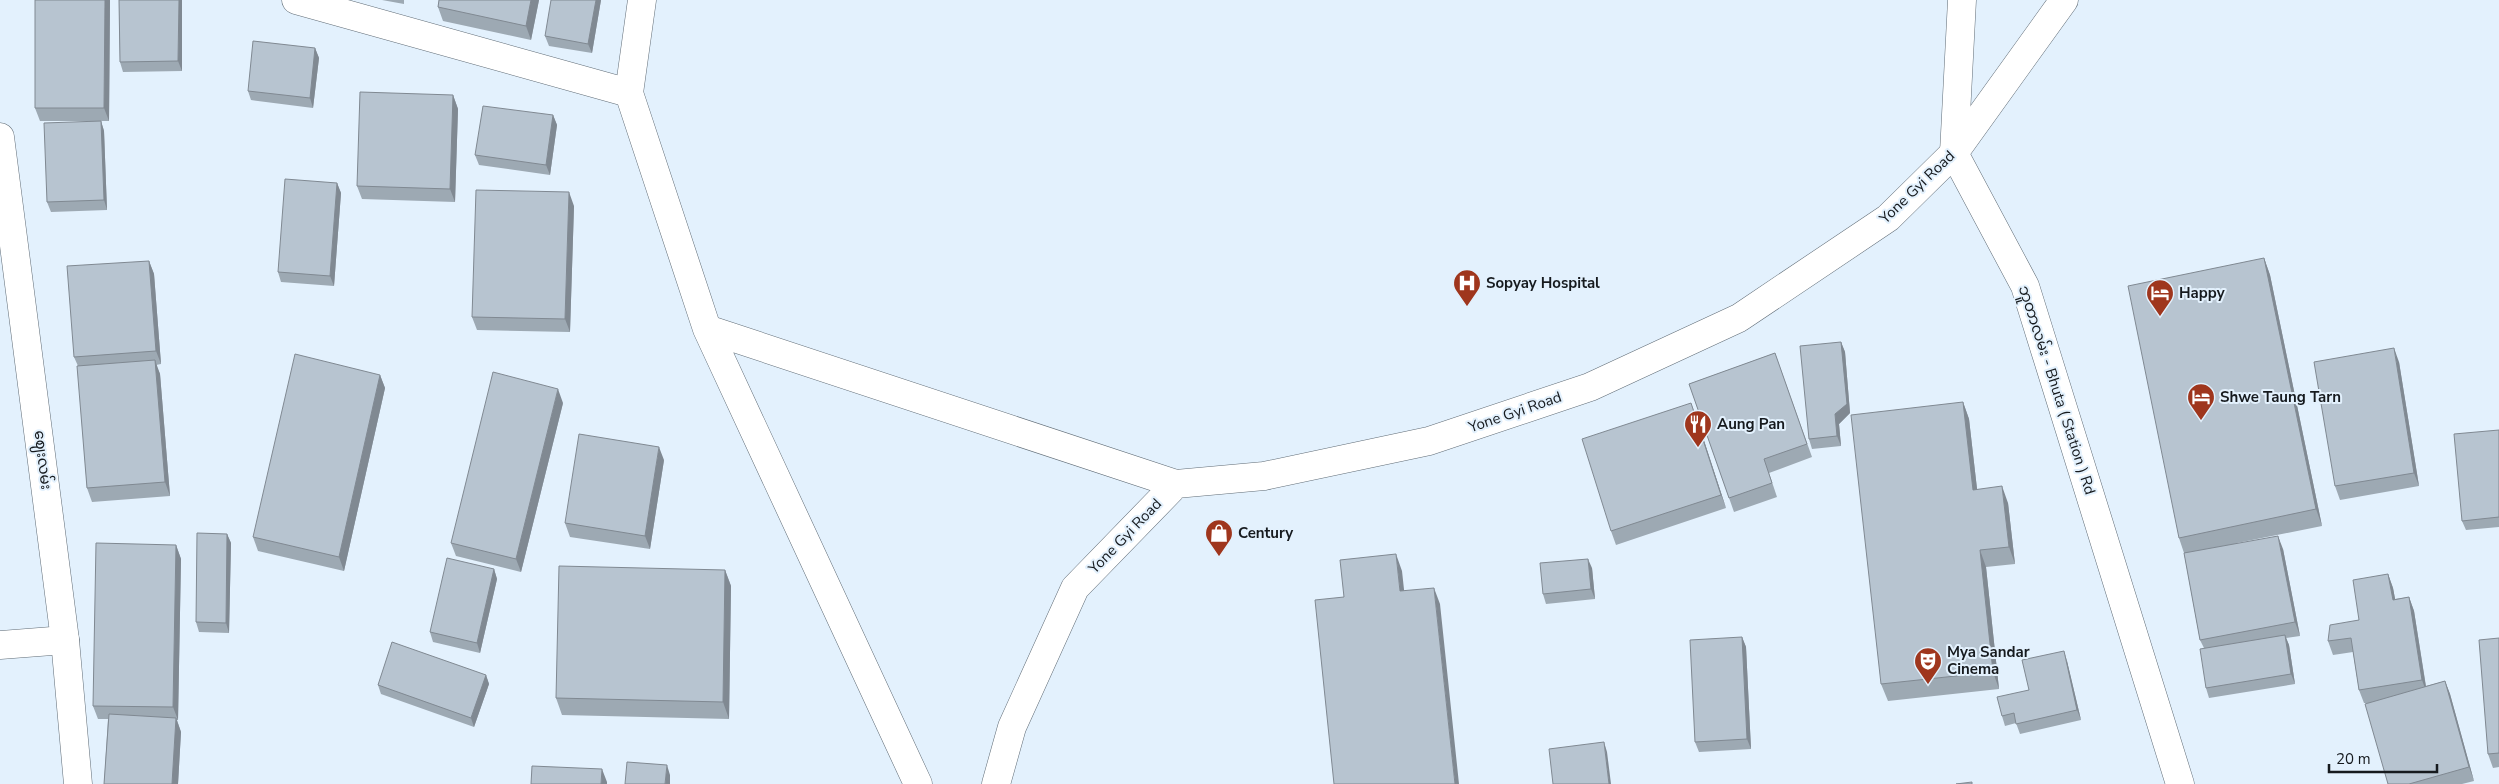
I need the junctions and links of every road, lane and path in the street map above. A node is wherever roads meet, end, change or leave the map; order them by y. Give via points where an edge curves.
1 (296, 0) edge
2 (642, 0) edge
3 (1962, 0) edge
4 (2064, 0) edge
5 (629, 93) junction
6 (0, 137) edge
7 (1954, 153) junction
8 (707, 329) junction
9 (1176, 484) junction
10 (65, 640) junction
11 (0, 645) edge
12 (78, 784) edge
13 (918, 784) edge
14 (996, 784) edge
15 (2180, 784) edge

1 - 5 street
2 - 5 street
3 - 7 street
4 - 7 street, Yone Gyi Road
5 - 8 street
6 - 10 street, ဈေးလမ်း
7 - 9 street, Yone Gyi Road via 1888,218 1739,318 1590,387 1429,441 1264,476
7 - 15 street, ဘူတာလမ်း - Bhuta ( Station ) Rd via 2025,286
8 - 9 street
8 - 13 street
9 - 14 street, Yone Gyi Road via 1075,588 1012,727
10 - 11 street
10 - 12 street, ဈေးလမ်း

